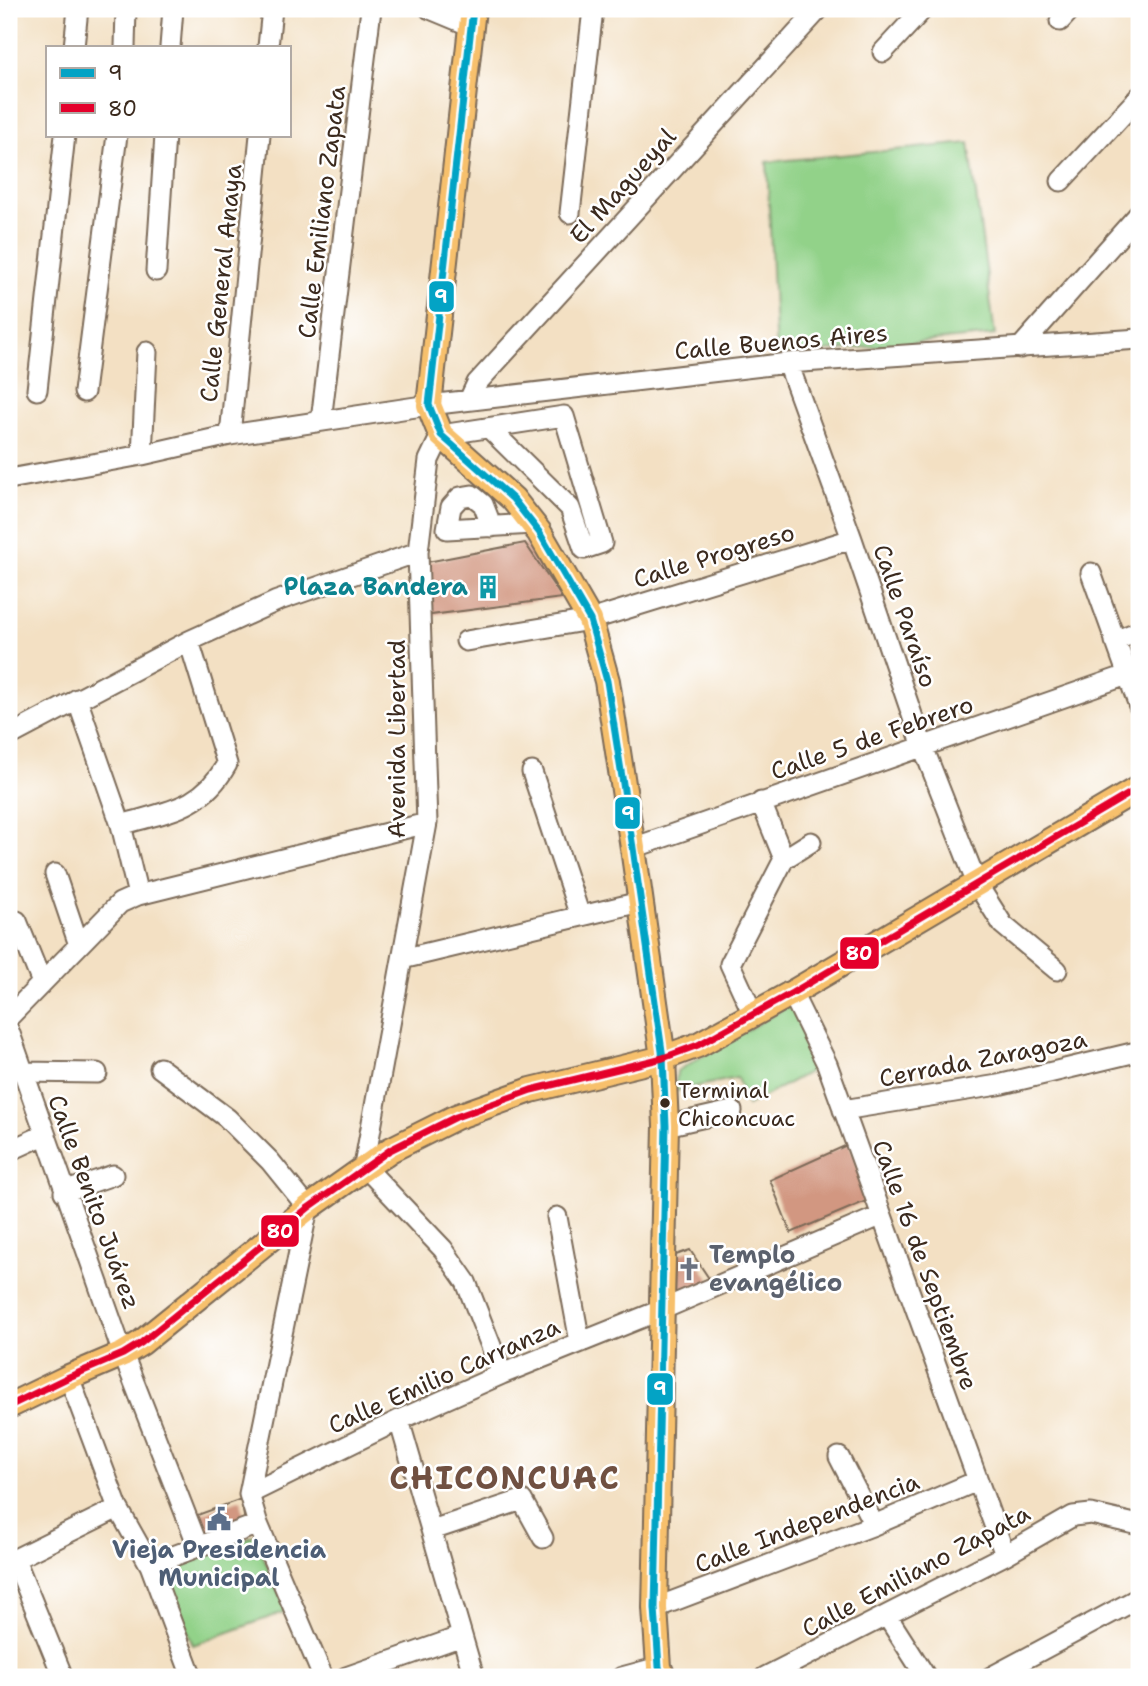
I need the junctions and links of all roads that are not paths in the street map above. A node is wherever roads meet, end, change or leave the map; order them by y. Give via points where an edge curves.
1 (78, 9) edge
2 (126, 9) edge
3 (173, 9) edge
4 (272, 9) edge
5 (371, 9) edge
6 (430, 9) edge
7 (593, 9) edge
8 (819, 9) edge
9 (923, 9) edge
10 (472, 18) edge
11 (74, 46) edge
12 (125, 46) edge
13 (170, 46) edge
14 (268, 46) edge
15 (883, 52) dead end
16 (1139, 97) edge
17 (65, 136) edge
18 (117, 136) edge
19 (165, 136) edge
20 (260, 136) edge
21 (1061, 181) dead end
22 (570, 213) dead end
23 (1139, 214) edge
24 (156, 271) dead end
25 (1139, 322) edge
26 (1132, 340) edge
27 (1020, 348) junction
28 (147, 352) dead end
29 (788, 363) junction
30 (37, 390) dead end
31 (84, 392) dead end
32 (469, 400) junction
33 (429, 405) junction
34 (321, 421) junction
35 (489, 428) junction
36 (230, 435) junction
37 (441, 435) junction
38 (142, 455) junction
39 (9, 479) edge
40 (533, 524) junction
41 (492, 527) dead end
42 (852, 539) junction
43 (418, 552) junction
44 (1091, 573) dead end
45 (590, 620) junction
46 (1139, 631) edge
47 (189, 641) junction
48 (466, 641) dead end
49 (1115, 641) junction
50 (1127, 675) junction
51 (77, 699) junction
52 (1139, 706) edge
53 (9, 736) edge
54 (923, 747) junction
55 (532, 772) dead end
56 (1139, 788) edge
57 (761, 802) junction
58 (427, 823) junction
59 (121, 825) junction
60 (811, 842) dead end
61 (633, 848) junction
62 (785, 859) junction
63 (55, 874) dead end
64 (976, 884) junction
65 (138, 895) junction
66 (640, 902) junction
67 (580, 916) junction
68 (16, 921) dead end
69 (79, 945) junction
70 (402, 960) junction
71 (1057, 970) dead end
72 (42, 983) junction
73 (792, 993) junction
74 (752, 1014) junction
75 (9, 1017) edge
76 (9, 1031) edge
77 (1132, 1053) dead end
78 (663, 1058) junction
79 (15, 1068) edge
80 (160, 1068) dead end
81 (97, 1073) dead end
82 (844, 1110) junction
83 (732, 1111) dead end
84 (666, 1126) junction
85 (44, 1135) junction
86 (9, 1151) edge
87 (364, 1166) junction
88 (113, 1175) dead end
89 (64, 1192) junction
90 (308, 1208) junction
91 (880, 1216) junction
92 (557, 1217) dead end
93 (661, 1310) junction
94 (580, 1342) junction
95 (122, 1354) junction
96 (502, 1374) junction
97 (69, 1377) junction
98 (9, 1406) edge
99 (399, 1420) junction
100 (839, 1457) dead end
101 (977, 1482) junction
102 (249, 1494) junction
103 (118, 1508) junction
104 (1139, 1511) edge
105 (1114, 1520) junction
106 (258, 1524) junction
107 (874, 1525) junction
108 (1139, 1525) edge
109 (432, 1530) junction
110 (543, 1538) dead end
111 (198, 1546) junction
112 (1005, 1555) junction
113 (12, 1561) edge
114 (150, 1565) junction
115 (1139, 1598) edge
116 (655, 1608) junction
117 (887, 1616) junction
118 (462, 1636) junction
119 (661, 1672) edge
120 (63, 1677) edge
121 (191, 1677) edge
122 (323, 1677) edge
123 (346, 1677) edge
124 (474, 1677) edge
125 (622, 1677) edge
126 (765, 1677) edge
127 (926, 1677) edge
128 (991, 1677) edge

1 - 11 street
2 - 12 street
3 - 13 street
4 - 14 street
5 - 34 street, Calle Emiliano Zapata
6 - 10 street
7 - 22 street
8 - 32 street, El Magueyal via 477,383
9 - 15 street
10 - 33 main road
16 - 21 street
17 - 30 street
18 - 31 street
19 - 24 street
20 - 36 street, Calle General Anaya
23 - 27 street
25 - 26 street
26 - 27 street, Calle Buenos Aires
27 - 29 street, Calle Buenos Aires
28 - 38 street
29 - 32 street, Calle Buenos Aires
29 - 42 street, Calle Paraíso
32 - 33 street, Calle Buenos Aires
33 - 34 street, Calle Buenos Aires
33 - 37 main road
34 - 36 street, Calle Buenos Aires
35 - 35 street via 570,508 584,550 602,543 564,416
35 - 37 street
36 - 38 street
37 - 40 main road via 493,480
37 - 43 street, Avenida Libertad via 429,460
38 - 39 street
40 - 41 street
40 - 45 main road
42 - 45 street, Calle Progreso
42 - 54 street, Calle Paraíso
43 - 47 street via 277,601
43 - 58 street, Avenida Libertad
44 - 49 street
45 - 48 street, Calle Progreso
45 - 61 main road via 607,681
46 - 49 street
47 - 51 street
47 - 59 street via 227,764 211,788 188,806
49 - 50 street
50 - 52 street
50 - 54 street, Calle 5 de Febrero
51 - 53 street
51 - 59 street
54 - 57 street, Calle 5 de Febrero
54 - 64 street, Calle Paraíso
55 - 67 street
56 - 64 main road
57 - 61 street, Calle 5 de Febrero
57 - 62 street
58 - 65 street
58 - 70 street, Avenida Libertad
59 - 65 street
60 - 62 street
61 - 66 main road
62 - 74 street via 730,964
63 - 69 street
64 - 71 street, Calle Paraíso via 1003,925
64 - 73 main road
65 - 69 street via 121,903
66 - 67 street
66 - 78 main road
67 - 70 street
68 - 72 street
69 - 72 street
70 - 87 street, Avenida Libertad
72 - 75 street
73 - 74 main road
73 - 82 street, Calle 16 de Septiembre
74 - 78 main road via 698,1045
76 - 79 street, Calle Benito Juárez via 16,1047
77 - 82 street, Cerrada Zaragoza via 998,1085
78 - 84 main road
78 - 87 main road via 531,1090 456,1117
79 - 81 street
79 - 85 street, Calle Benito Juárez
80 - 90 street via 227,1118
82 - 91 street, Calle 16 de Septiembre
83 - 84 street
84 - 93 main road
85 - 86 street
85 - 89 street, Calle Benito Juárez
87 - 90 main road
87 - 96 street via 443,1249 466,1282
88 - 89 street
89 - 95 street, Calle Benito Juárez
90 - 95 main road
90 - 102 street
91 - 93 street, Calle Emilio Carranza
91 - 101 street, Calle 16 de Septiembre
92 - 94 street
93 - 94 street, Calle Emilio Carranza
93 - 116 main road
94 - 96 street, Calle Emilio Carranza
95 - 97 main road
95 - 111 street, Calle Benito Juárez
96 - 99 street, Calle Emilio Carranza
97 - 98 main road
97 - 103 street
99 - 102 street, Calle Emilio Carranza
99 - 109 street
100 - 107 street
101 - 107 street, Calle Independencia
101 - 112 street, Calle 16 de Septiembre
102 - 106 street
103 - 113 street
103 - 114 street
104 - 105 street
105 - 108 street
105 - 112 street, Calle Emiliano Zapata via 1091,1514 1073,1516
106 - 111 street
106 - 122 street
107 - 116 street, Calle Independencia
109 - 110 street via 522,1500
109 - 118 street
111 - 114 street
112 - 117 street, Calle Emiliano Zapata
113 - 120 street
114 - 121 street
115 - 128 street
116 - 119 main road
117 - 126 street, Calle Emiliano Zapata
117 - 127 street
118 - 123 street
118 - 124 street
119 - 125 street

